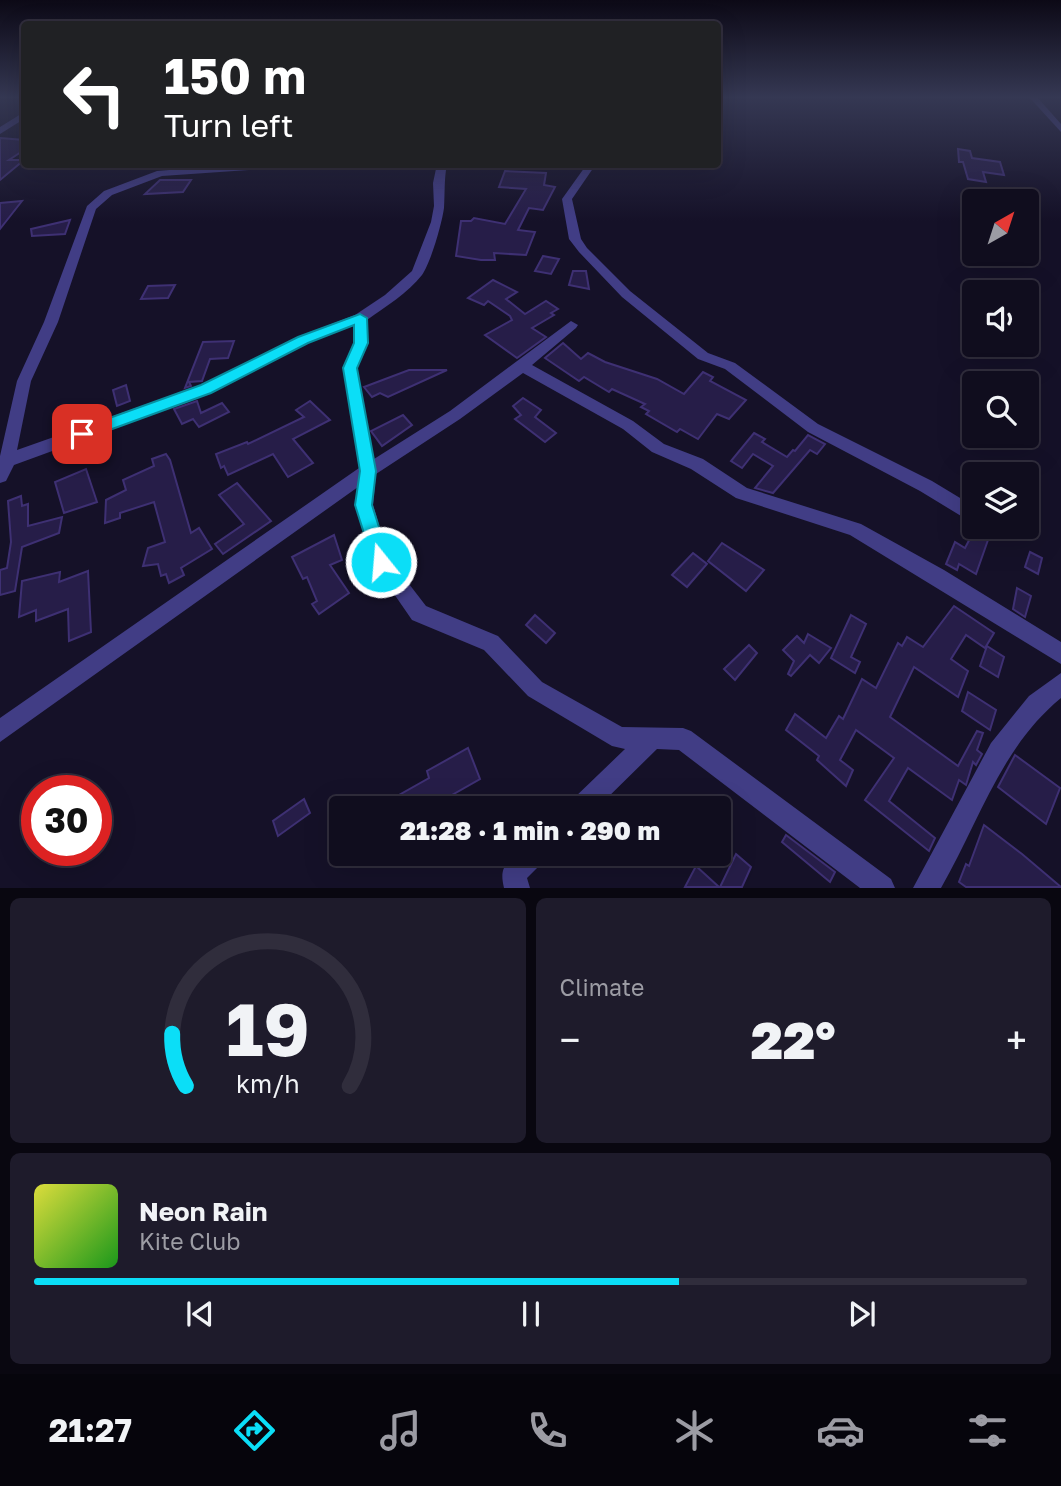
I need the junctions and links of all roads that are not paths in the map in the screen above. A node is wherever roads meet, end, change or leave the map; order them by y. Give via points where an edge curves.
1 (200, 168) edge
2 (441, 168) edge
3 (589, 168) edge
4 (360, 318) junction
5 (570, 325) dead end
6 (522, 366) junction
7 (2, 467) edge
8 (368, 471) junction
9 (962, 508) edge
10 (1061, 654) edge
11 (1061, 684) edge
12 (0, 731) edge
13 (653, 738) junction
14 (593, 796) edge
15 (521, 866) edge
16 (517, 887) edge
17 (882, 887) edge
18 (926, 887) edge

1 - 7 street via 160,173 108,193 91,208 51,322 24,381
2 - 4 street via 436,222 417,273
3 - 9 street via 567,199 575,239 626,294 703,356 730,366 813,428
4 - 7 street via 303,340 206,389
4 - 8 street via 361,343 350,368
5 - 6 street
6 - 8 street
6 - 10 street via 742,493 855,528
8 - 12 street
8 - 13 street via 364,505 381,562 419,613 491,643 535,689 620,738
11 - 18 street via 1006,737
13 - 14 street
13 - 17 street via 683,739
15 - 16 street via 513,874

